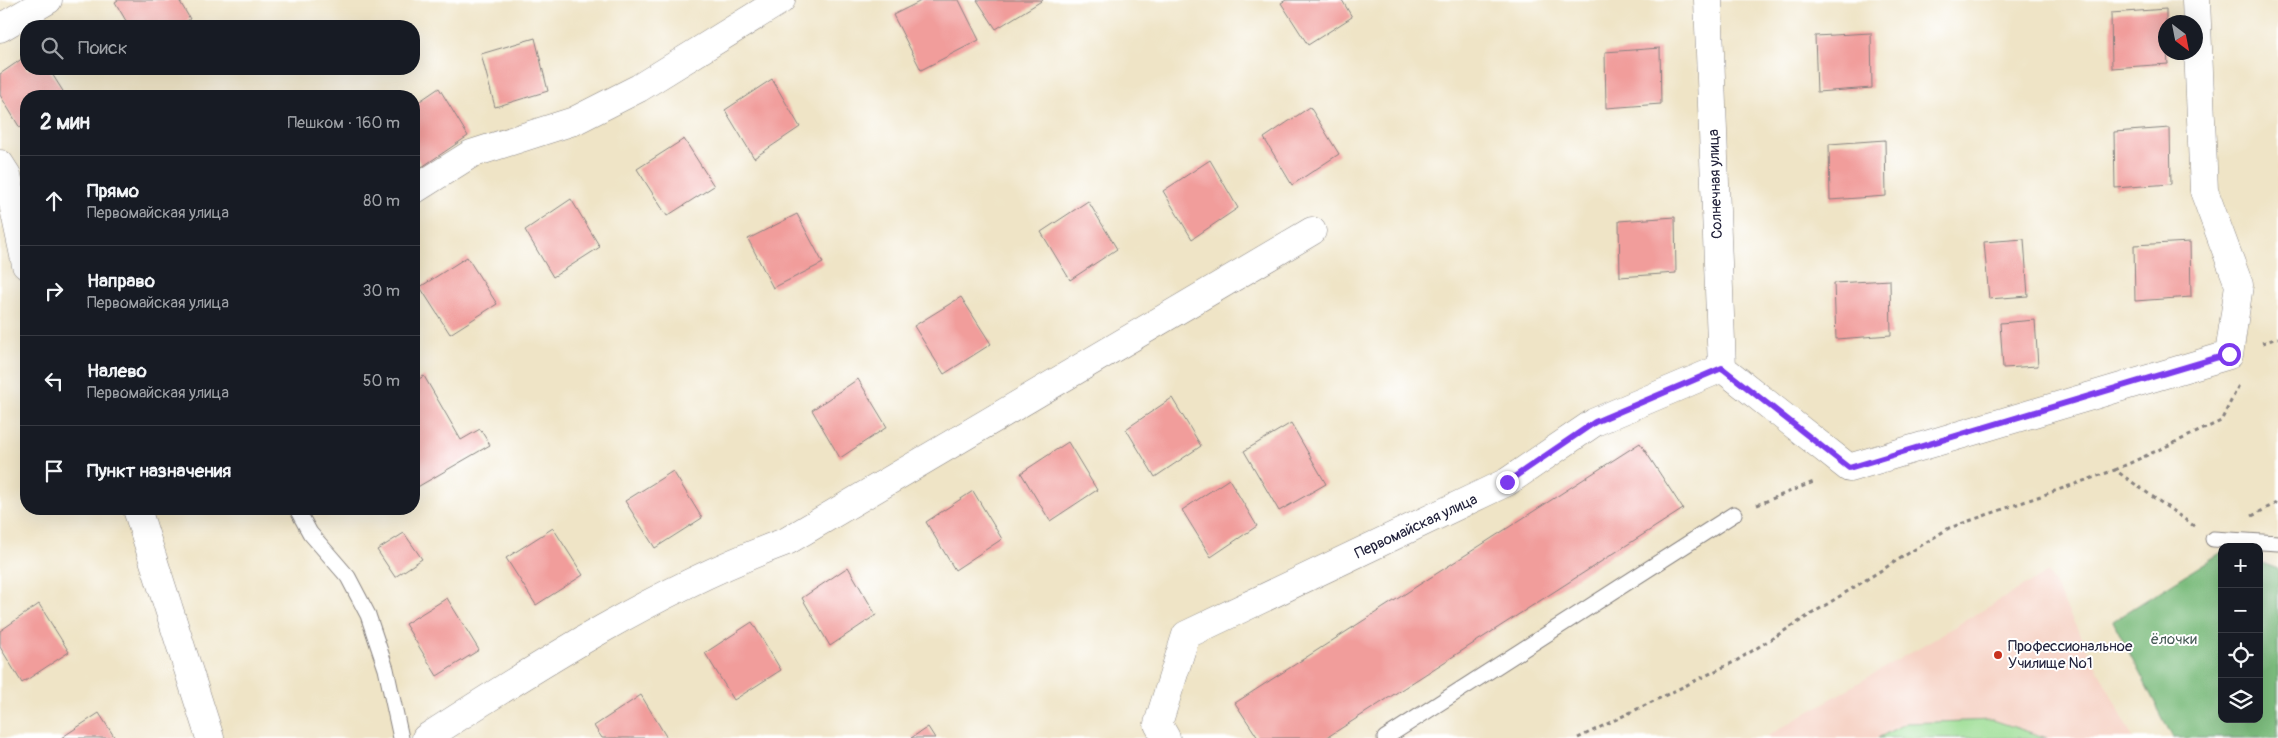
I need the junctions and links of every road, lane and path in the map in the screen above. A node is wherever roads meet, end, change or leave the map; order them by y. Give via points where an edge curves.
1 (48, 0) edge
2 (781, 0) edge
3 (1708, 0) edge
4 (2196, 0) edge
5 (0, 28) edge
6 (0, 164) edge
7 (420, 186) edge
8 (1312, 231) dead end
9 (20, 235) edge
10 (2229, 354) junction
11 (1722, 368) junction
12 (1849, 468) junction
13 (2114, 470) junction
14 (2278, 502) edge
15 (1734, 514) joint
16 (139, 515) edge
17 (300, 515) edge
18 (2212, 539) junction
19 (2278, 543) edge
20 (210, 738) edge
21 (401, 738) edge
22 (426, 738) edge
23 (1166, 738) edge
24 (1385, 738) edge
25 (1578, 738) edge

1 - 5 street
2 - 7 street via 639,88 574,121 471,154
3 - 11 street, Солнечная улица
4 - 10 street via 2204,191 2239,285
6 - 9 street via 8,175
8 - 22 street via 788,540 734,560 680,586 550,658
10 - 12 street
10 - 13 path via 2240,384 2220,421
11 - 12 street
11 - 23 street, Первомайская улица via 1595,422 1507,482 1186,635 1158,724
12 - 15 path
13 - 18 path
13 - 25 path via 1949,528 1736,660
14 - 18 path
15 - 24 lane
16 - 20 street
17 - 21 lane via 310,533 348,577 368,616 386,670
18 - 19 lane

